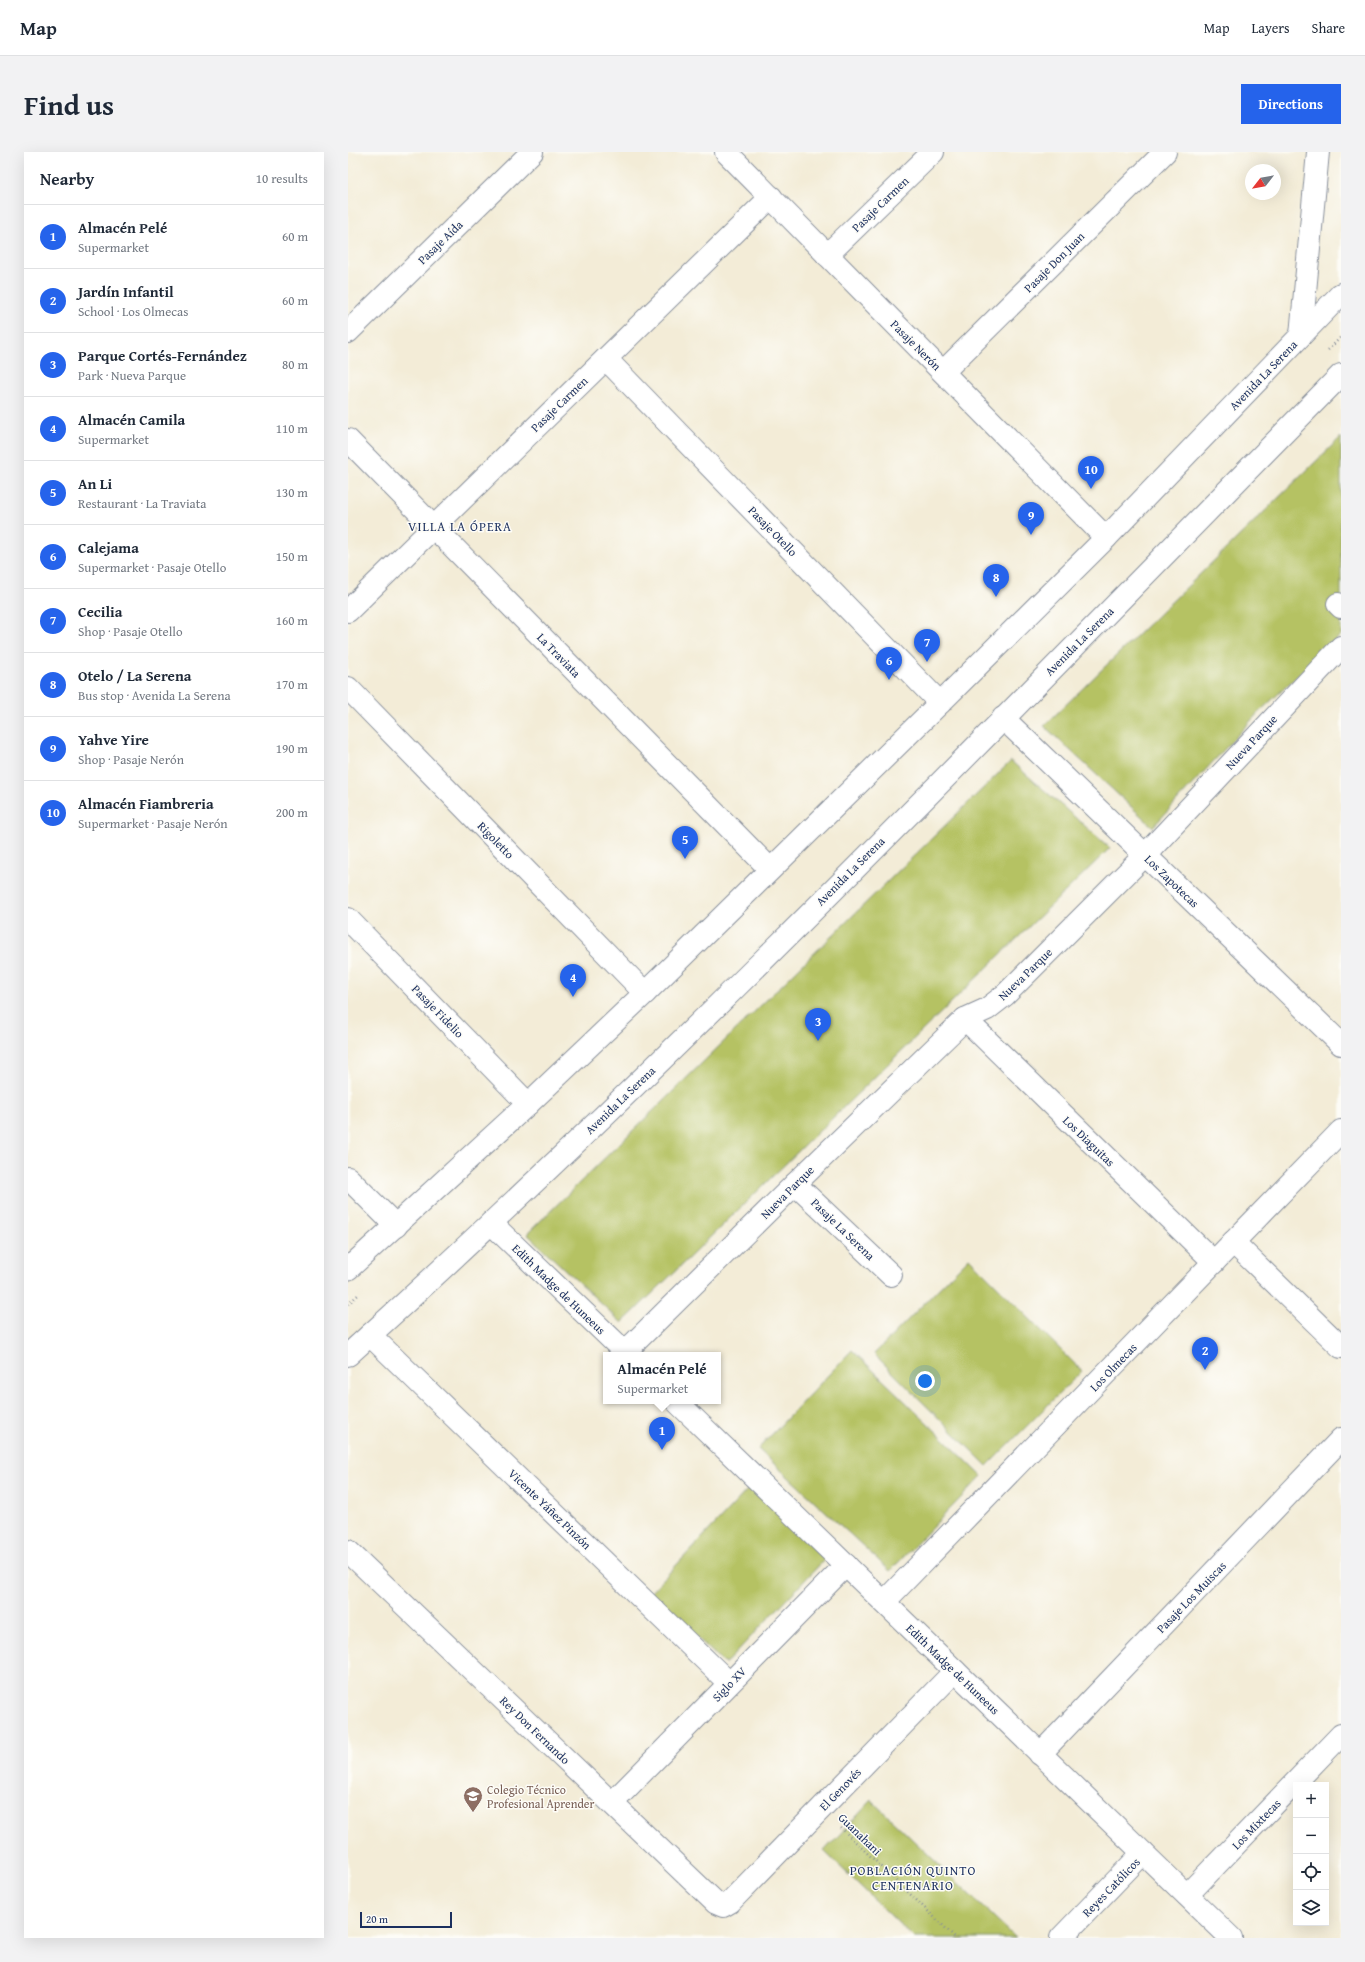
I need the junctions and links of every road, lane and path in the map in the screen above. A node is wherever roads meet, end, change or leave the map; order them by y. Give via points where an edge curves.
1 (532, 152) edge
2 (726, 152) edge
3 (933, 152) edge
4 (1165, 152) edge
5 (1318, 152) edge
6 (770, 197) junction
7 (827, 255) junction
8 (1341, 294) edge
9 (348, 332) edge
10 (1301, 335) junction
11 (606, 358) junction
12 (943, 372) junction
13 (1341, 375) edge
14 (348, 440) edge
15 (434, 527) junction
16 (1106, 538) junction
17 (348, 611) edge
18 (1341, 647) edge
19 (348, 688) edge
20 (940, 703) junction
21 (1003, 718) junction
22 (1145, 855) junction
23 (770, 869) junction
24 (348, 919) edge
25 (645, 992) junction
26 (965, 1019) junction
27 (1341, 1044) edge
28 (528, 1104) junction
29 (1341, 1131) edge
30 (348, 1178) edge
31 (795, 1184) junction
32 (491, 1223) junction
33 (396, 1226) junction
34 (1233, 1242) junction
35 (1214, 1262) junction
36 (348, 1269) edge
37 (891, 1275) dead end
38 (370, 1335) junction
39 (1341, 1347) edge
40 (624, 1352) edge
41 (628, 1352) edge
42 (348, 1355) edge
43 (679, 1404) edge
44 (1341, 1439) edge
45 (348, 1551) edge
46 (846, 1565) junction
47 (884, 1602) junction
48 (955, 1671) junction
49 (730, 1683) junction
50 (1341, 1735) edge
51 (1040, 1754) junction
52 (612, 1803) junction
53 (821, 1809) junction
54 (1143, 1853) junction
55 (1187, 1895) junction
56 (723, 1906) joint
57 (956, 1938) edge
58 (1061, 1938) edge
59 (1231, 1938) edge

1 - 9 street, Pasaje Aída
2 - 6 street, Pasaje Nerón
3 - 7 street, Pasaje Carmen
4 - 12 street, Pasaje Don Juan
5 - 10 street, Avenida La Serena
6 - 7 street, Pasaje Nerón
6 - 11 street, Pasaje Carmen
7 - 12 street, Pasaje Nerón
8 - 10 street, Avenida La Serena
10 - 16 street, Avenida La Serena
11 - 15 street, Pasaje Carmen
11 - 20 street, Pasaje Otello
12 - 16 street, Pasaje Nerón
13 - 21 street, Avenida La Serena
14 - 15 street, La Traviata
15 - 17 street, Pasaje Carmen
15 - 23 street, La Traviata
16 - 20 street, Avenida La Serena
18 - 22 street, Nueva Parque
19 - 25 street, Rigoletto
20 - 23 street, Avenida La Serena
21 - 22 street, Los Zapotecas
21 - 32 street, Avenida La Serena via 655,1067
22 - 26 street, Nueva Parque via 1005,995
22 - 27 street, Los Zapotecas
23 - 25 street, Avenida La Serena
24 - 28 street, Pasaje Fidelio
25 - 28 street, Avenida La Serena
26 - 31 street, Nueva Parque
26 - 35 street, Los Diaguitas
28 - 33 street, Avenida La Serena
29 - 34 street, Los Olmecas
30 - 33 street
31 - 37 street, Pasaje La Serena
31 - 41 street, Nueva Parque
32 - 38 street, Avenida La Serena
32 - 40 street, Edith Madge de Huneeus
33 - 36 street, Avenida La Serena
34 - 35 street, Los Olmecas
34 - 39 street
35 - 47 street, Los Olmecas
38 - 42 street, Avenida La Serena
38 - 49 street, Vicente Yáñez Pinzón
43 - 46 street, Edith Madge de Huneeus
44 - 51 street, Pasaje Los Muiscas
45 - 52 street, Rey Don Fernando
46 - 47 street, Edith Madge de Huneeus
46 - 49 street, Siglo XV
47 - 48 street, Edith Madge de Huneeus
48 - 51 street, Edith Madge de Huneeus
48 - 53 street, El Genovés
49 - 52 street, Siglo XV
50 - 55 street, Los Mixtecas
51 - 54 street, Edith Madge de Huneeus
52 - 56 street, Rey Don Fernando via 716,1903
53 - 56 street, El Genovés via 730,1902
53 - 57 path, Guanahani
54 - 55 street, Edith Madge de Huneeus
54 - 58 street, Reyes Católicos
55 - 59 street, Edith Madge de Huneeus

